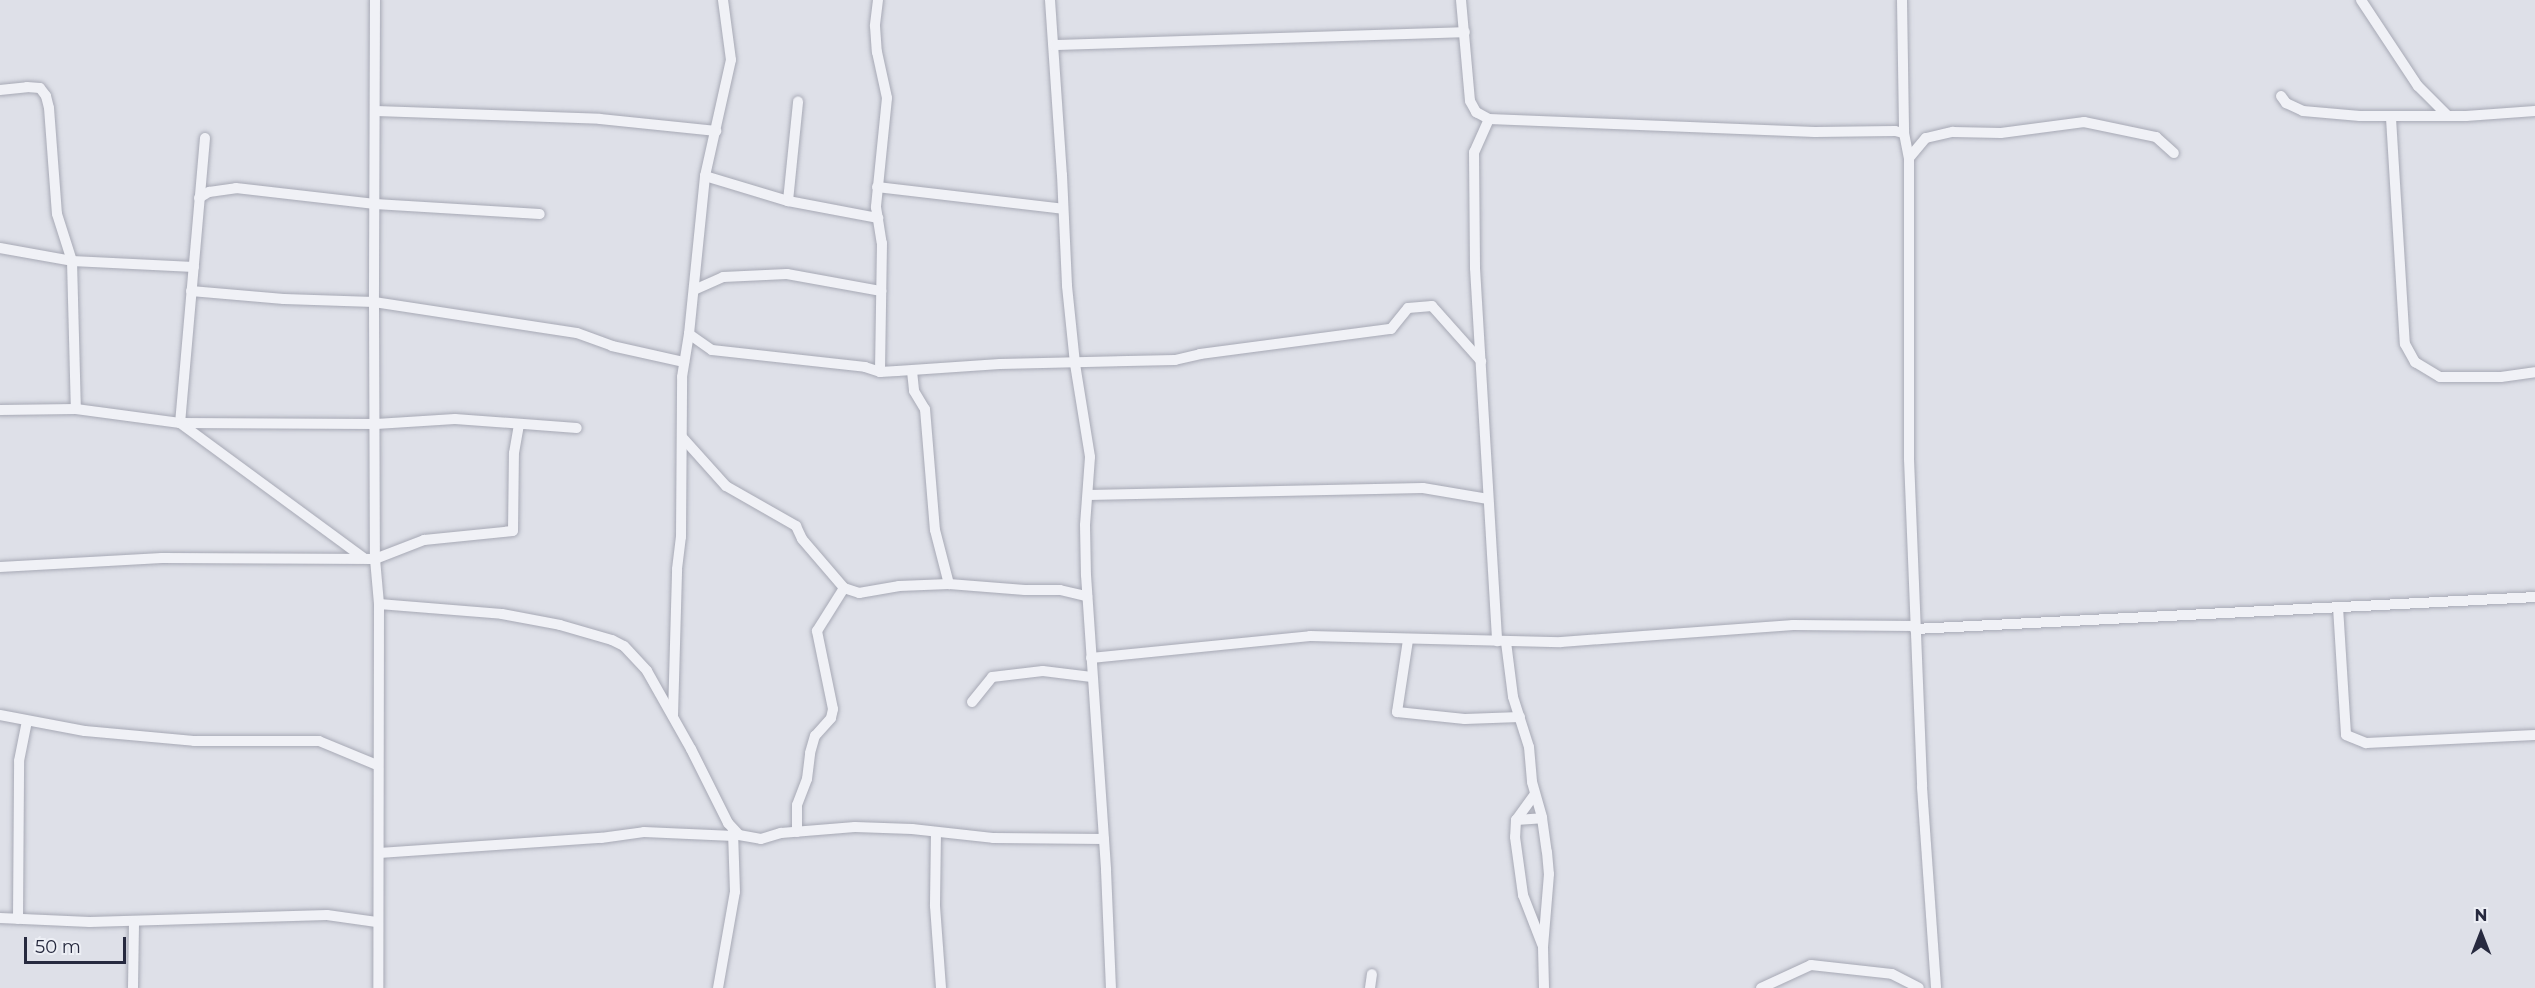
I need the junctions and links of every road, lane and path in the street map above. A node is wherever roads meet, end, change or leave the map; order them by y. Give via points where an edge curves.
1 (375, 0) edge
2 (723, 0) edge
3 (878, 0) edge
4 (1050, 0) edge
5 (1461, 0) edge
6 (1902, 0) edge
7 (2361, 0) edge
8 (1465, 32) junction
9 (1053, 45) junction
10 (0, 90) edge
11 (2282, 96) dead end
12 (798, 102) dead end
13 (376, 111) junction
14 (2535, 111) edge
15 (2446, 114) junction
16 (2391, 118) junction
17 (1489, 119) junction
18 (716, 131) junction
19 (1904, 133) junction
20 (205, 138) dead end
21 (2174, 153) dead end
22 (1909, 158) junction
23 (705, 176) junction
24 (878, 187) junction
25 (199, 198) junction
26 (788, 201) junction
27 (375, 204) junction
28 (1064, 209) junction
29 (540, 214) dead end
30 (878, 218) junction
31 (0, 248) edge
32 (72, 261) junction
33 (194, 267) junction
34 (694, 290) junction
35 (191, 291) junction
36 (881, 291) junction
37 (374, 302) junction
38 (689, 334) junction
39 (1481, 361) junction
40 (684, 362) junction
41 (1075, 364) junction
42 (912, 371) junction
43 (880, 372) junction
44 (2535, 372) edge
45 (76, 409) junction
46 (0, 410) edge
47 (180, 423) junction
48 (376, 424) junction
49 (519, 424) junction
50 (577, 428) dead end
51 (682, 437) junction
52 (1088, 495) junction
53 (1488, 499) junction
54 (370, 558) junction
55 (0, 567) edge
56 (949, 584) junction
57 (844, 588) junction
58 (1087, 596) junction
59 (2535, 597) edge
60 (379, 604) junction
61 (2338, 607) junction
62 (1915, 628) junction
63 (1408, 640) junction
64 (1502, 642) junction
65 (1091, 658) junction
66 (1092, 677) junction
67 (972, 702) dead end
68 (0, 715) edge
69 (673, 716) junction
70 (1520, 717) junction
71 (27, 721) junction
72 (2535, 735) edge
73 (377, 765) junction
74 (1535, 794) junction
75 (1542, 818) junction
76 (1516, 820) junction
77 (733, 832) junction
78 (797, 832) junction
79 (936, 832) junction
80 (1104, 839) junction
81 (380, 853) junction
82 (0, 918) edge
83 (18, 919) junction
84 (134, 921) junction
85 (377, 922) junction
86 (1543, 947) junction
87 (1372, 974) dead end
88 (134, 988) edge
89 (378, 988) edge
90 (718, 988) edge
91 (941, 988) edge
92 (1111, 988) edge
93 (1370, 988) edge
94 (1544, 988) edge
95 (1761, 988) edge
96 (1918, 988) edge
97 (1936, 988) edge

1 - 13 street
2 - 18 street via 730,60
3 - 24 street via 877,52 887,98
4 - 9 street
5 - 8 street
6 - 19 street
7 - 15 street via 2418,86
8 - 9 street
8 - 17 street via 1470,101 1476,112
9 - 28 street
10 - 32 street via 40,88 46,96 57,214
11 - 16 street via 2286,103 2303,111
12 - 26 street
13 - 18 street via 600,119
13 - 27 street
14 - 15 street
15 - 16 street
16 - 44 street via 2406,344 2415,362 2440,377 2501,377
17 - 19 street
17 - 39 street via 1474,152
18 - 23 street
19 - 22 street
20 - 25 street
21 - 22 street via 2156,137 2084,122 2001,133 1953,132 1926,138
22 - 62 street via 1909,459
23 - 26 street
23 - 34 street
24 - 28 street
24 - 30 street
25 - 27 street via 216,190 236,188
25 - 33 street
26 - 30 street
27 - 29 street
27 - 37 street
28 - 41 street
30 - 36 street
31 - 32 street
32 - 33 street
32 - 45 street
33 - 35 street
34 - 36 street via 723,277 787,274
34 - 38 street
35 - 37 street
35 - 47 street
36 - 43 street
37 - 40 street via 577,333 612,346
37 - 48 street
38 - 40 street
38 - 43 street via 712,350 865,367
39 - 41 street via 1432,306 1408,308 1391,329 1175,360
39 - 53 street
40 - 51 street
41 - 42 street via 1000,364
41 - 52 street via 1090,457
42 - 43 street
42 - 56 street via 914,391 925,409 935,530
45 - 46 street
45 - 47 street
47 - 48 street
47 - 54 street
48 - 49 street via 455,419
48 - 54 street
49 - 50 street
49 - 54 street via 514,453 513,531 424,540
51 - 57 street via 726,486 796,526 802,539
51 - 69 street
52 - 53 street via 1423,488
52 - 58 street
53 - 64 street
54 - 55 street via 162,558
54 - 60 street
56 - 57 street via 859,593
56 - 58 street via 1060,590
57 - 78 street via 817,631 832,708 831,718 816,736 810,753 807,779 797,805
58 - 65 street
59 - 61 street
60 - 69 street via 502,614 612,640 636,656
60 - 73 street
61 - 62 street
61 - 72 street via 2346,735 2366,743
62 - 64 street via 1793,625 1650,637
62 - 97 street
63 - 64 street
63 - 65 street via 1310,636
63 - 70 street via 1397,712 1465,719
64 - 70 street
65 - 66 street
66 - 67 street via 1043,671 992,677
66 - 80 street
68 - 71 street
69 - 77 street
70 - 74 street via 1529,747
71 - 73 street via 85,731 194,741 319,741
71 - 83 street via 19,761
73 - 81 street
74 - 75 street
74 - 76 street
75 - 76 street
75 - 86 street via 1549,874
76 - 86 street via 1523,895
77 - 78 street via 761,839
77 - 81 street via 645,831 601,838
77 - 90 street via 735,892
78 - 79 street via 855,827
79 - 80 street via 993,838
79 - 91 street via 935,906
80 - 92 street
81 - 85 street
82 - 83 street
83 - 84 street
84 - 85 street via 327,915
84 - 88 street
85 - 89 street
86 - 94 street
87 - 93 street
95 - 96 street via 1811,965 1892,974

